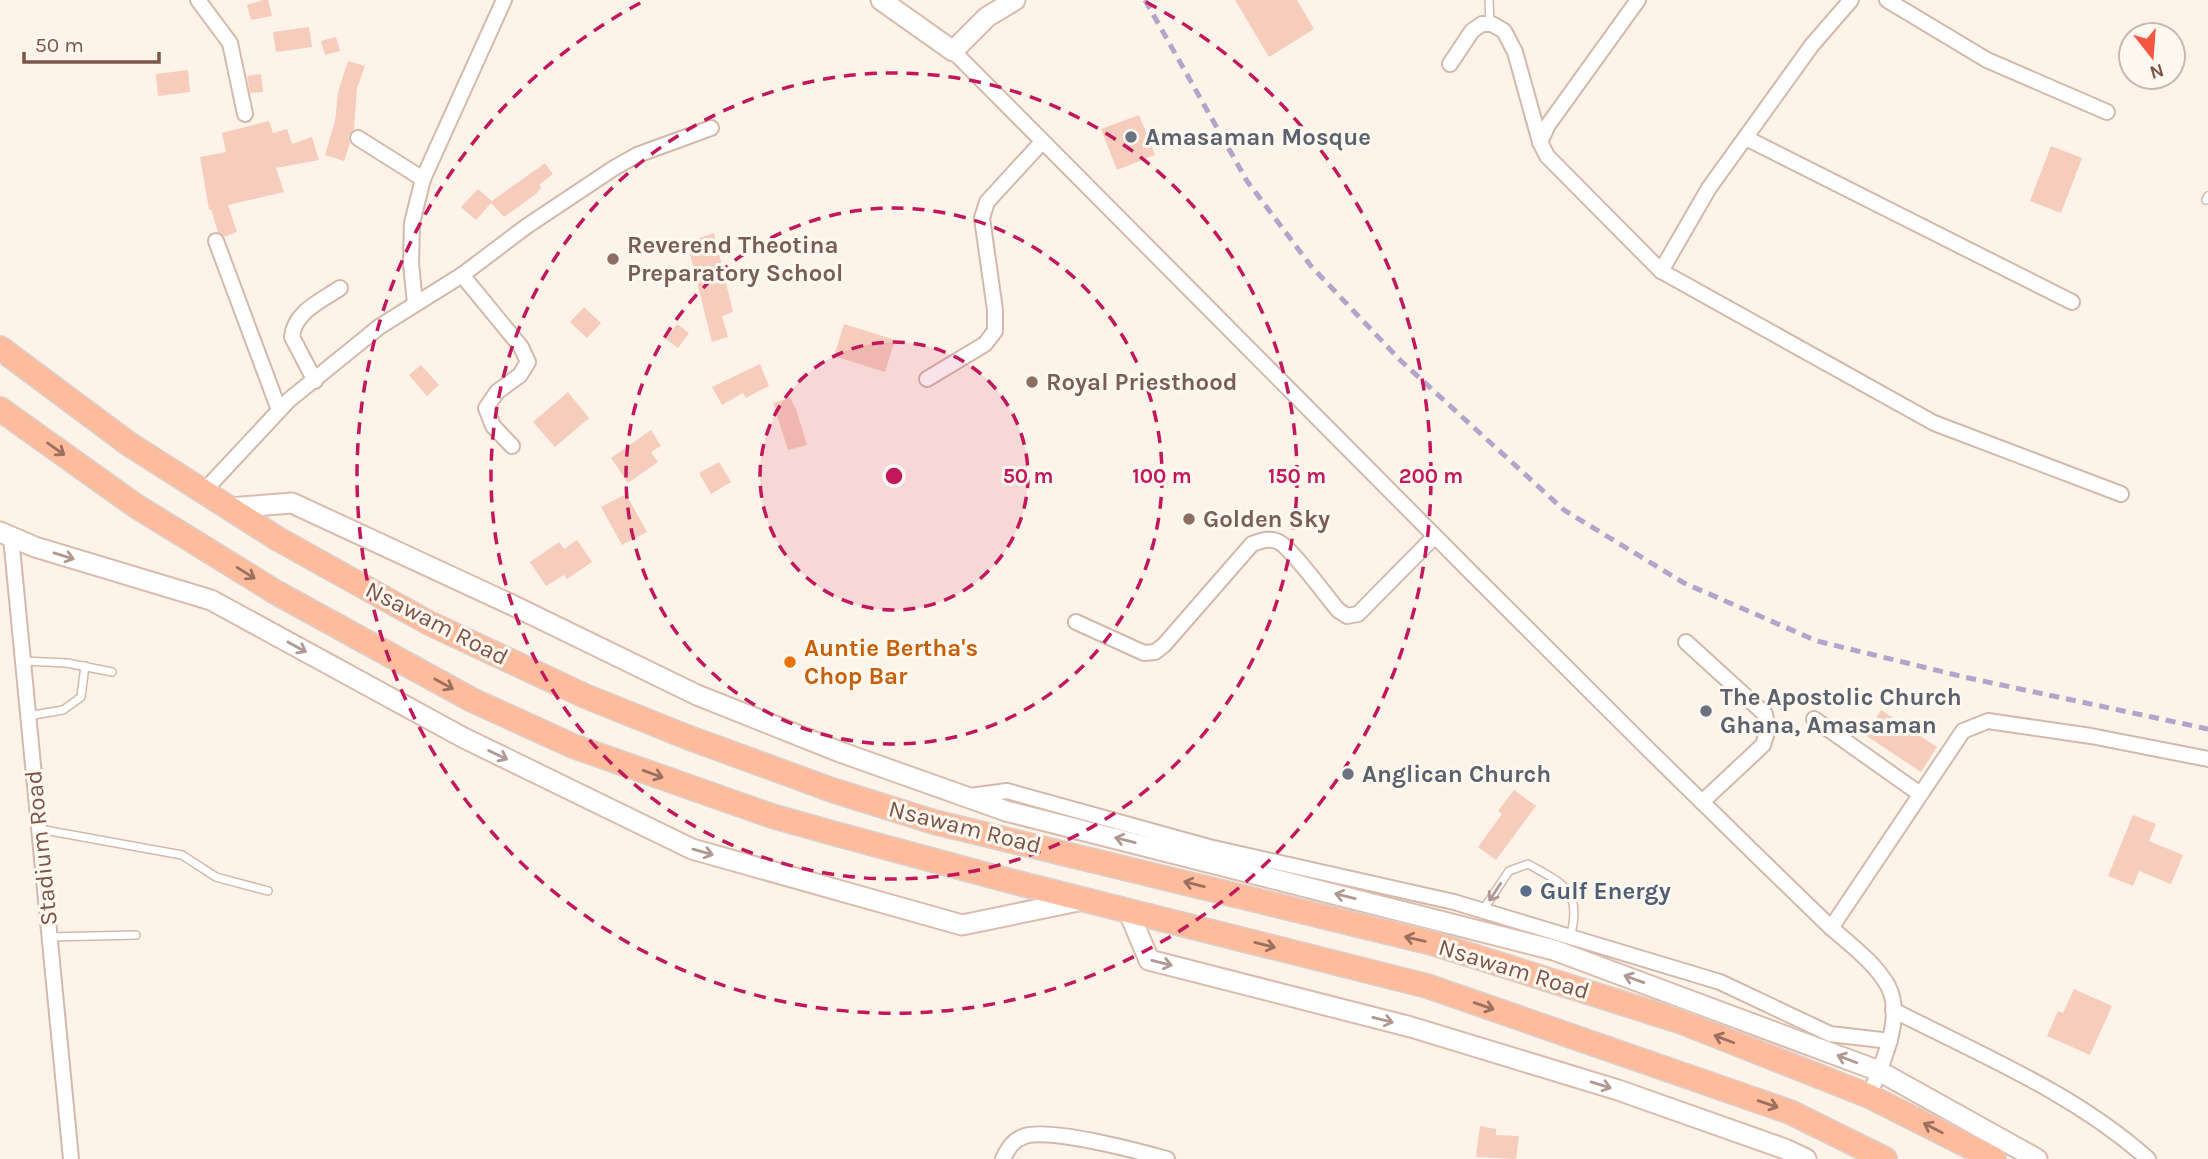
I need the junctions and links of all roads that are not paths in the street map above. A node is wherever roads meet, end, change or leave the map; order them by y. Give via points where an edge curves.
1 (198, 0) edge
2 (504, 0) edge
3 (881, 0) edge
4 (1015, 0) edge
5 (1489, 0) edge
6 (1638, 0) edge
7 (1851, 0) edge
8 (1887, 0) edge
9 (1490, 24) junction
10 (953, 51) junction
11 (1450, 64) dead end
12 (2107, 112) dead end
13 (245, 114) dead end
14 (711, 128) dead end
15 (358, 138) dead end
16 (1745, 138) junction
17 (1042, 142) junction
18 (1540, 142) junction
19 (423, 179) junction
20 (216, 242) dead end
21 (1661, 271) junction
22 (462, 275) junction
23 (340, 288) dead end
24 (2073, 302) dead end
25 (415, 303) junction
26 (0, 348) edge
27 (927, 379) dead end
28 (314, 381) junction
29 (0, 409) edge
30 (279, 410) junction
31 (512, 446) dead end
32 (204, 492) junction
33 (2121, 494) dead end
34 (230, 508) junction
35 (5, 534) edge
36 (1434, 537) junction
37 (1076, 622) dead end
38 (1686, 642) dead end
39 (23, 661) junction
40 (85, 666) junction
41 (112, 671) dead end
42 (28, 716) junction
43 (1814, 719) dead end
44 (2208, 759) edge
45 (1920, 794) junction
46 (966, 797) junction
47 (1702, 802) junction
48 (39, 829) junction
49 (268, 891) dead end
50 (1085, 900) junction
51 (1128, 910) junction
52 (1483, 911) junction
53 (1830, 928) junction
54 (136, 935) dead end
55 (50, 937) junction
56 (1570, 937) junction
57 (1893, 1010) junction
58 (1890, 1041) junction
59 (1879, 1071) junction
60 (1869, 1096) junction
61 (71, 1159) edge
62 (1003, 1159) edge
63 (1167, 1159) edge
64 (1806, 1159) edge
65 (1885, 1159) edge
66 (1994, 1159) edge
67 (2038, 1159) edge
68 (2148, 1159) edge

1 - 13 street via 230,43
2 - 19 street
3 - 10 main road
4 - 10 main road via 988,17
5 - 9 lane
6 - 18 street
7 - 16 street via 1812,45
8 - 12 street via 1987,60
9 - 11 street via 1472,31
9 - 18 street via 1510,39
10 - 17 street
14 - 22 street via 614,168
15 - 19 street
16 - 21 street via 1709,188
16 - 24 street
17 - 27 street via 987,202 982,218 995,331 985,344
17 - 36 street
18 - 21 street via 1547,156
19 - 25 street via 412,223
20 - 30 street
21 - 33 street via 1934,423
22 - 25 street
22 - 31 street via 528,362 486,408 493,426
23 - 28 street via 300,316 292,331
25 - 28 street
26 - 32 highway, Nsawam Road via 129,444
28 - 30 street
29 -> 50 highway, Nsawam Road via 148,513 277,593 472,700 573,746 772,816
30 - 32 street
32 - 34 highway, Nsawam Road
34 - 46 main road via 292,503 697,695
60 -> 34 highway, Nsawam Road via 1679,1021 1432,943 934,822 832,790 584,696 429,623
35 - 39 street, Stadium Road
35 -> 50 main road via 211,600 464,738 692,849 962,925
36 - 37 street via 1358,614 1347,616 1338,610 1289,551 1267,539 1252,544 1155,652 1144,653
36 - 47 street
38 - 47 street via 1765,714 1768,729 1763,745
39 - 40 lane
39 - 42 street, Stadium Road
40 - 41 lane
40 - 42 lane via 81,697 62,710
42 - 48 street, Stadium Road
43 - 45 street
44 - 45 street via 1988,721 1963,732
45 - 53 street
46 - 52 street via 1007,791 1209,847
59 -> 46 main road via 1554,950
47 - 53 street
48 - 49 lane via 182,855 215,877
48 - 55 street, Stadium Road
50 - 51 highway, Nsawam Road
51 -> 64 main road via 1149,960 1411,1027 1618,1090
51 -> 65 highway, Nsawam Road via 1427,986 1790,1112
52 - 56 street
56 -> 52 lane via 1575,919 1570,894 1528,864 1509,871
53 - 57 street via 1874,967 1890,988
54 - 55 lane
55 - 61 street, Stadium Road
56 - 58 street via 1720,982 1830,1034
57 - 58 street
57 - 68 street via 2056,1093 2118,1132
58 - 59 street
59 - 60 street
59 - 67 main road
66 -> 60 highway, Nsawam Road
62 - 63 street via 1013,1142 1045,1135

